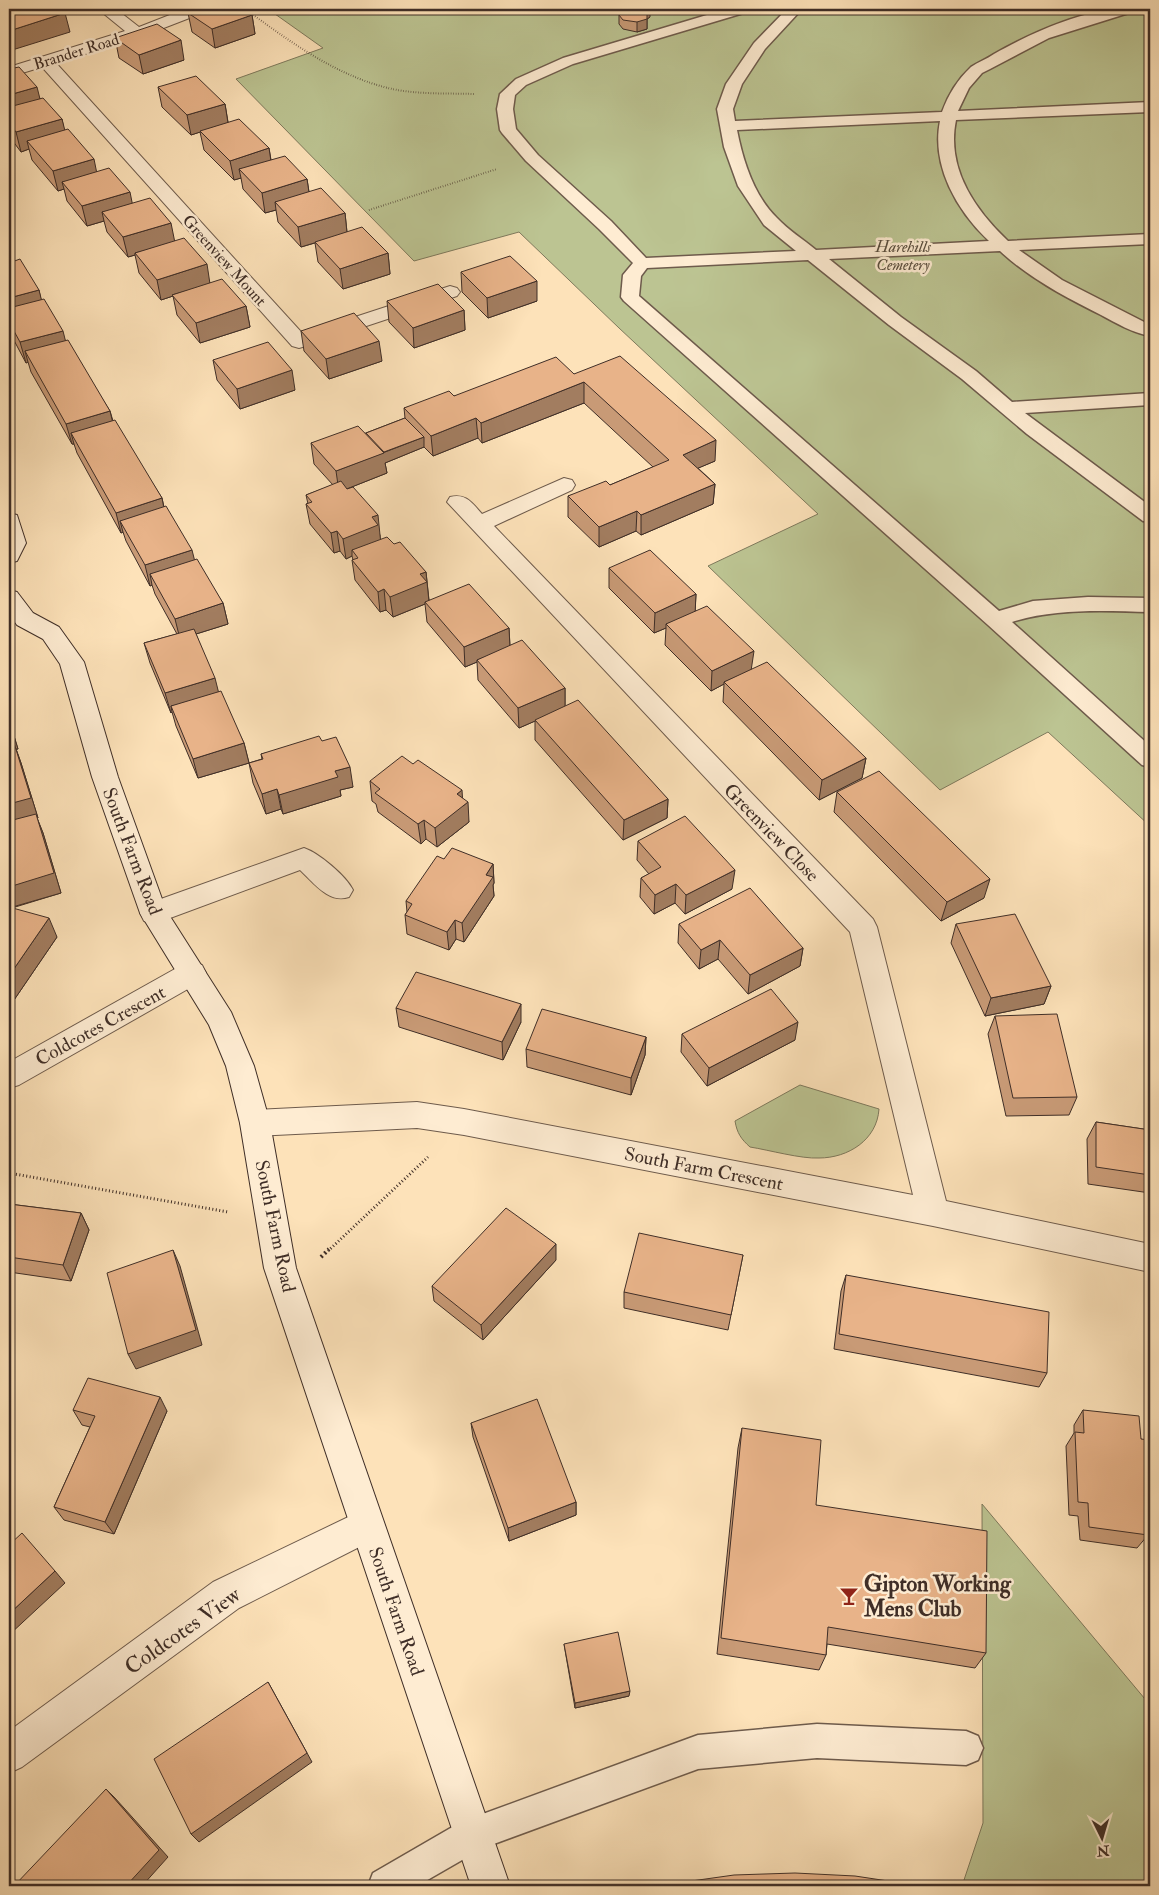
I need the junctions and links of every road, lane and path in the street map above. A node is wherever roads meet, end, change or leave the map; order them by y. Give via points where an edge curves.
1 (106, 9) edge
2 (199, 9) edge
3 (245, 9) edge
4 (742, 9) edge
5 (795, 9) edge
6 (1127, 9) edge
7 (137, 33) junction
8 (45, 61) junction
9 (9, 72) edge
10 (508, 94) junction
11 (1150, 107) edge
12 (949, 116) junction
13 (728, 126) junction
14 (532, 158) junction
15 (369, 210) dead end
16 (1150, 239) edge
17 (1005, 246) junction
18 (813, 256) junction
19 (642, 263) junction
20 (450, 292) dead end
21 (1150, 331) edge
22 (1150, 399) edge
23 (1008, 408) junction
24 (564, 485) dead end
25 (458, 502) dead end
26 (1150, 516) edge
27 (9, 520) edge
28 (479, 524) junction
29 (9, 556) edge
30 (9, 598) edge
31 (1150, 605) edge
32 (996, 620) junction
33 (1150, 760) edge
34 (340, 890) dead end
35 (154, 913) junction
36 (192, 973) junction
37 (9, 1076) edge
38 (464, 1122) junction
39 (254, 1123) junction
40 (9, 1173) edge
41 (933, 1212) junction
42 (273, 1220) junction
43 (1150, 1258) edge
44 (288, 1289) junction
45 (367, 1524) junction
46 (966, 1748) dead end
47 (9, 1754) edge
48 (473, 1834) junction
49 (386, 1886) edge
50 (491, 1886) edge

1 - 7 street
2 - 7 street, Brander Road
3 - 10 path via 316,59 384,87 427,93
4 - 10 lane via 568,61 522,82
5 - 13 lane via 759,46 734,84 726,109
6 - 12 lane via 1072,24 1006,53 978,70 951,104
7 - 8 street, Brander Road
8 - 9 street, Brander Road
8 - 20 street, Greenview Mount via 299,342
10 - 14 lane via 505,109 508,130
11 - 12 lane
12 - 13 lane
12 - 17 lane via 945,132 949,168 967,206
13 - 18 lane via 746,186 770,221
14 - 15 path
14 - 19 lane
16 - 17 lane
17 - 18 lane
17 - 21 lane via 1022,263 1081,299
18 - 19 lane
18 - 23 lane
19 - 32 lane via 632,275 630,297
22 - 23 lane
23 - 26 lane
24 - 28 street
25 - 28 street, Greenview Close
27 - 29 street via 15,543
28 - 41 street, Greenview Close via 863,927
30 - 35 street, South Farm Road via 25,619 51,633 72,662 105,777
31 - 32 lane via 1088,604 1034,608
32 - 33 lane
34 - 35 street via 304,858
35 - 36 street, South Farm Road
36 - 37 street, Coldcotes Crescent
36 - 39 street, South Farm Road via 221,1020 240,1066
38 - 39 street, South Farm Crescent via 417,1115
38 - 41 street, South Farm Crescent
38 - 44 path
39 - 42 street, South Farm Road
40 - 42 path
41 - 43 street, South Farm Crescent
42 - 44 street, South Farm Road via 280,1268
44 - 45 street, South Farm Road
45 - 47 street, Coldcotes View via 226,1595
45 - 48 street, South Farm Road
46 - 48 lane via 817,1741 698,1752
48 - 49 lane
48 - 50 street, South Farm Road

